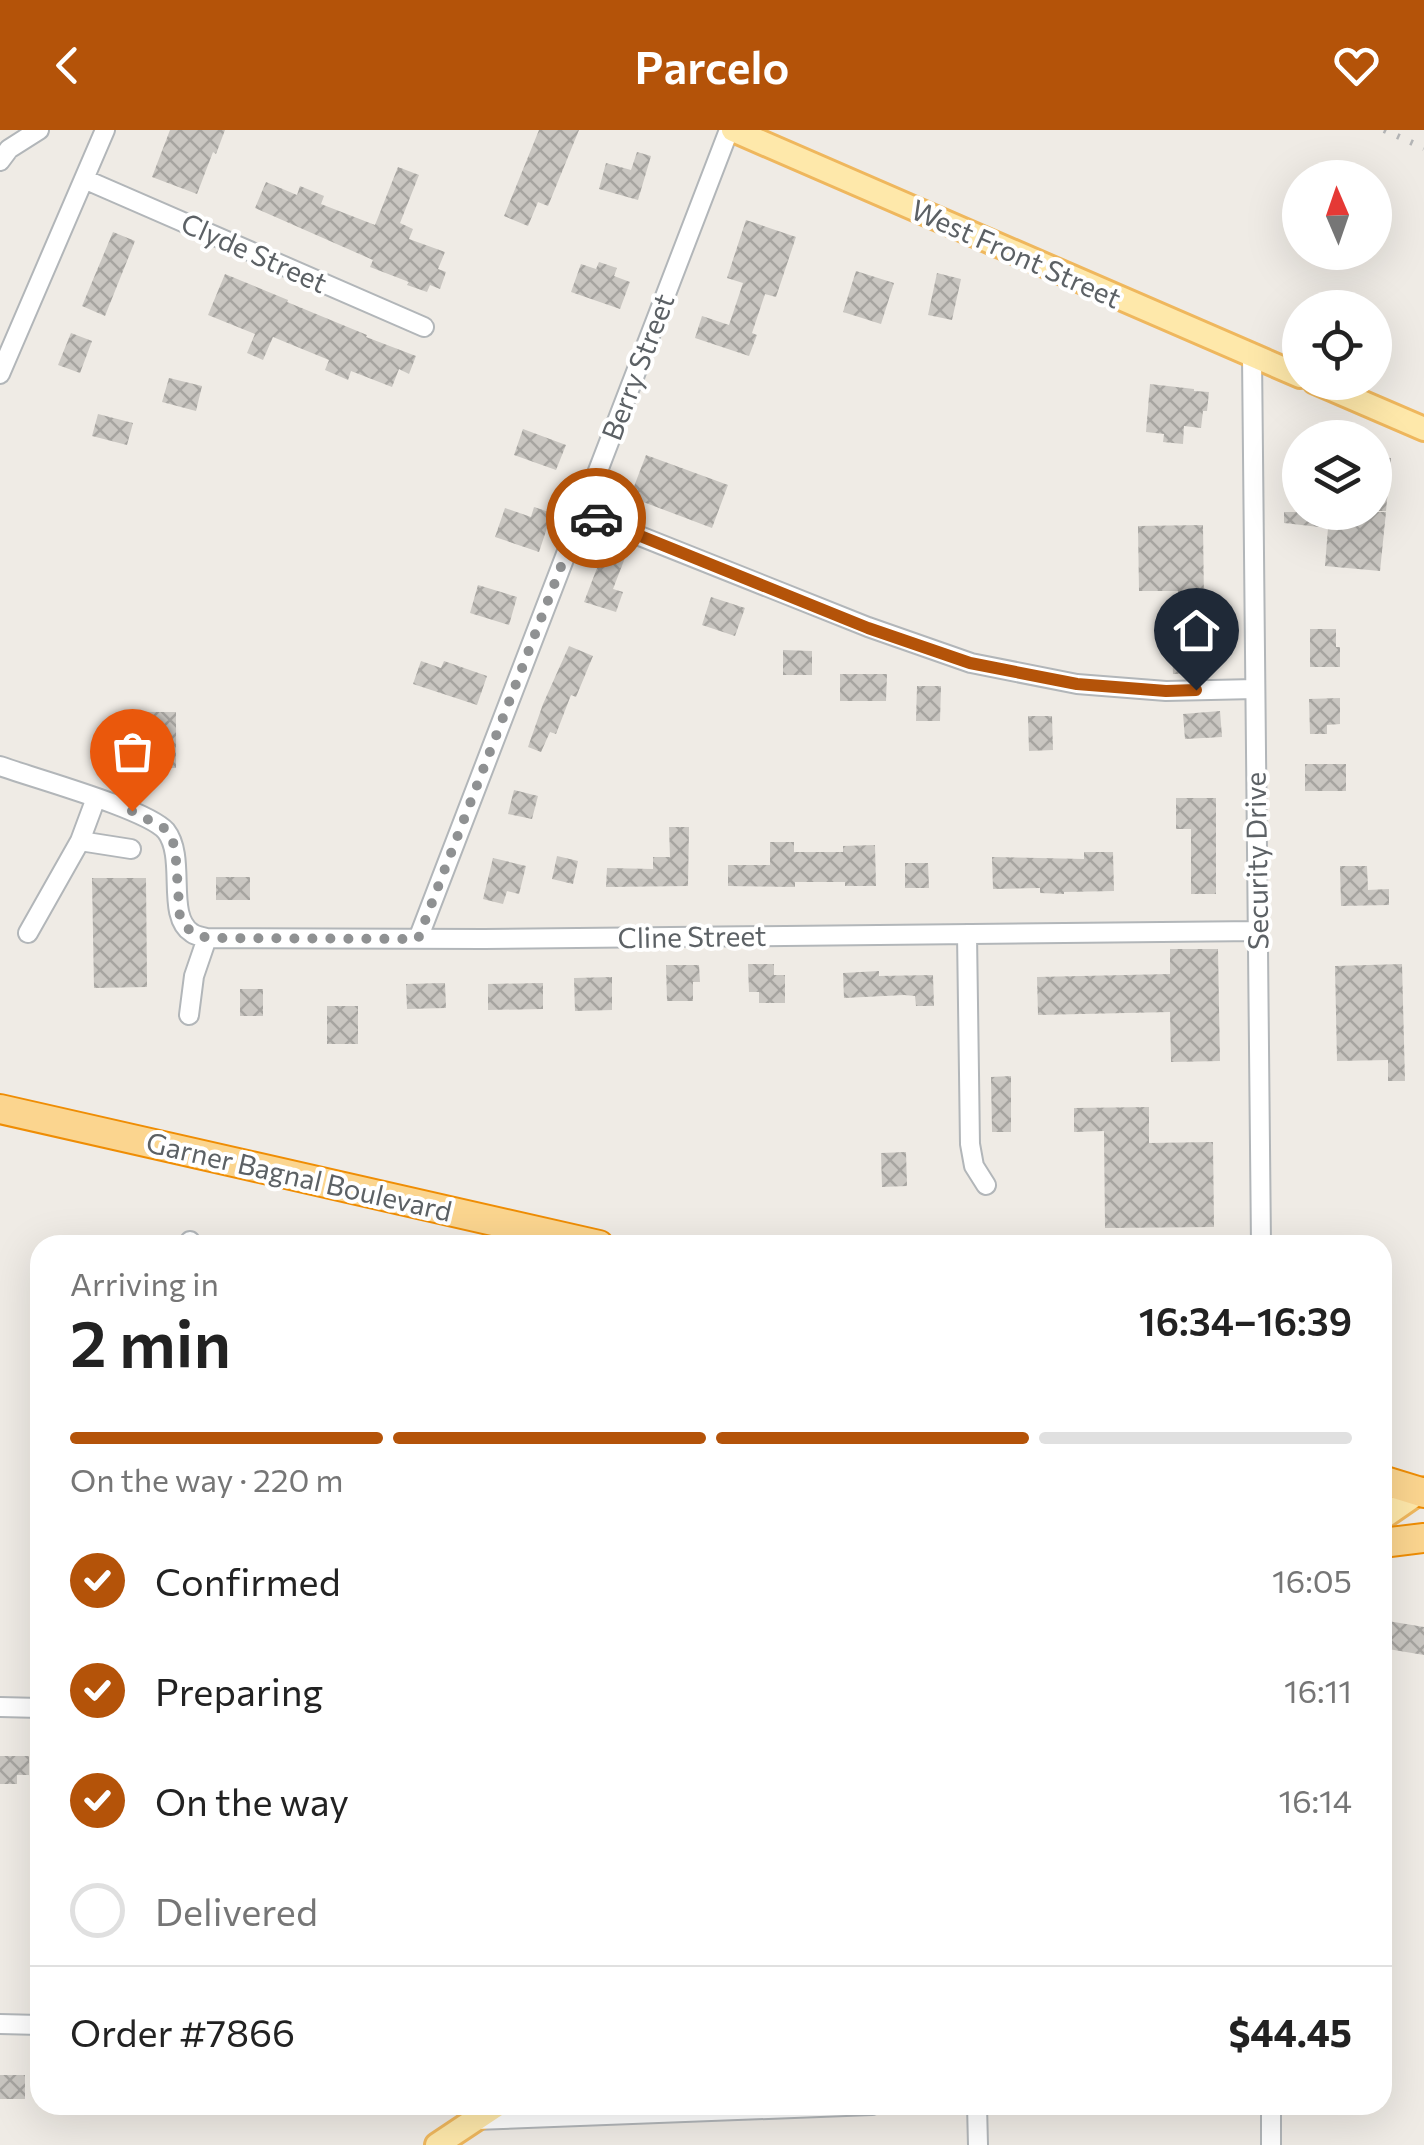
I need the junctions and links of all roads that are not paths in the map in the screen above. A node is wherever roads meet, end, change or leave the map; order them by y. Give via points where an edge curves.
1 (39, 130) edge
2 (731, 130) edge
3 (100, 132) edge
4 (0, 161) edge
5 (84, 179) junction
6 (424, 327) dead end
7 (8, 333) edge
8 (1252, 356) junction
9 (1282, 368) edge
10 (0, 374) edge
11 (1356, 400) edge
12 (1424, 429) edge
13 (582, 512) junction
14 (1255, 688) junction
15 (0, 766) edge
16 (96, 798) junction
17 (80, 841) junction
18 (131, 849) dead end
19 (1258, 931) junction
20 (28, 933) dead end
21 (967, 934) junction
22 (207, 938) junction
23 (418, 939) junction
24 (189, 1015) dead end
25 (0, 1109) edge
26 (986, 1185) dead end
27 (554, 1235) edge
28 (1260, 1235) edge
29 (1392, 1483) edge
30 (1423, 1491) edge
31 (1392, 1511) edge
32 (1424, 1538) edge
33 (1392, 1542) edge
34 (0, 1706) edge
35 (30, 1708) edge
36 (0, 2024) edge
37 (30, 2025) edge
38 (482, 2115) edge
39 (607, 2115) edge
40 (977, 2115) edge
41 (1270, 2115) edge
42 (474, 2120) junction
43 (437, 2145) edge
44 (978, 2145) edge
45 (1271, 2145) edge

1 - 4 street
2 - 8 main road, West Front Street
2 - 13 street, Berry Street
3 - 5 street
5 - 6 street, Clyde Street
5 - 7 street
7 - 10 street
8 - 9 main road, West Front Street
8 - 14 street, Security Drive
11 - 12 main road
13 - 14 street via 970,663 1077,684
13 - 23 street, Berry Street
14 - 19 street, Security Drive
15 - 16 street
16 - 17 street
16 - 22 street via 164,828 175,846 180,919
17 - 18 street
17 - 20 street
19 - 21 street, Cline Street
19 - 28 street, Security Drive
21 - 23 street, Cline Street
21 - 26 street via 970,1144
22 - 23 street, Cline Street
22 - 24 street
25 - 27 highway, Garner Bagnal Boulevard
29 - 30 highway
30 - 31 main road
32 - 33 highway
34 - 35 street
36 - 37 street
38 - 42 main road
39 - 42 street
40 - 44 street
41 - 45 street
42 - 43 main road

